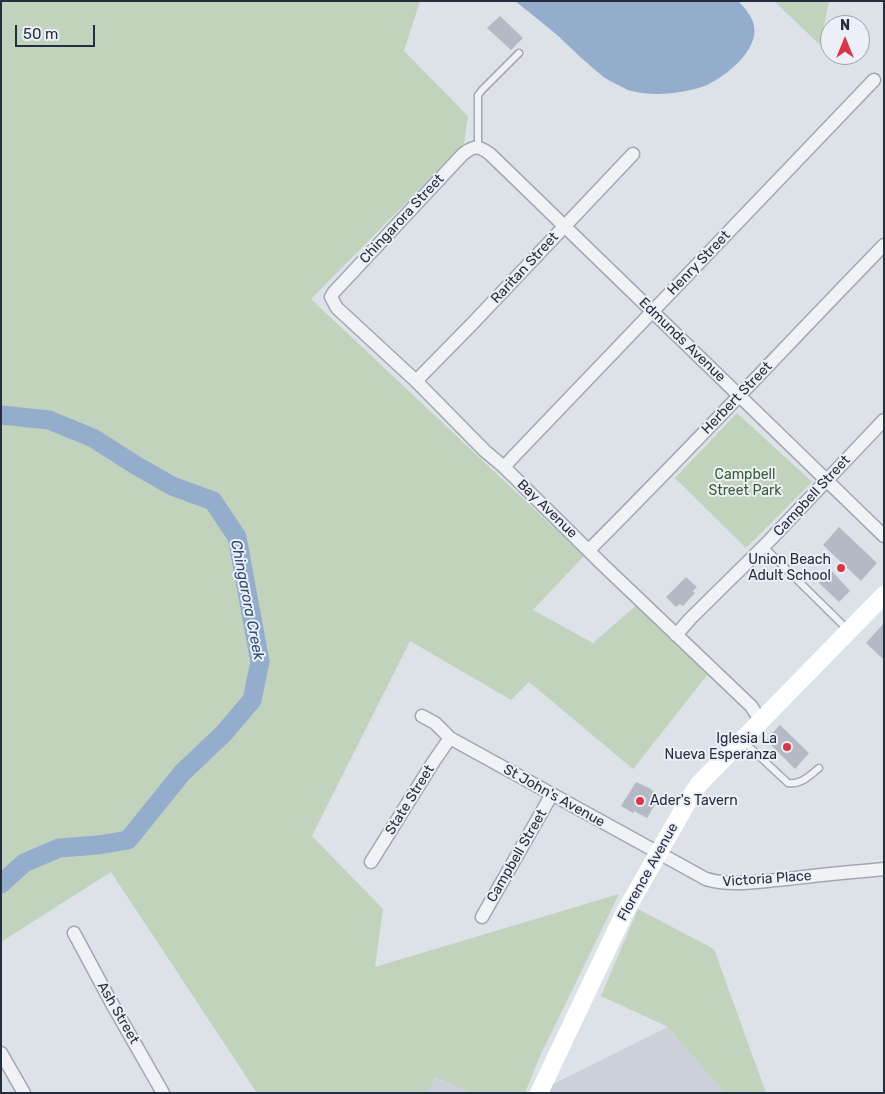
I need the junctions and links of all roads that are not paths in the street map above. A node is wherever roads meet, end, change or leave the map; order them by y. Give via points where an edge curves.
1 (519, 53) dead end
2 (874, 80) dead end
3 (478, 148) junction
4 (633, 154) dead end
5 (564, 227) junction
6 (884, 245) edge
7 (331, 297) joint
8 (652, 312) junction
9 (416, 381) junction
10 (739, 395) junction
11 (884, 420) edge
12 (504, 467) junction
13 (826, 480) junction
14 (884, 536) edge
15 (763, 546) junction
16 (589, 550) junction
17 (884, 595) edge
18 (849, 631) junction
19 (676, 635) junction
20 (422, 716) dead end
21 (761, 721) junction
22 (450, 738) junction
23 (742, 740) junction
24 (819, 768) dead end
25 (552, 794) junction
26 (658, 853) junction
27 (371, 862) dead end
28 (884, 869) edge
29 (482, 917) dead end
30 (74, 933) dead end
31 (1, 1053) edge
32 (541, 1092) edge
33 (24, 1093) edge
34 (163, 1093) edge

1 - 3 lane via 478,95
2 - 8 street, Henry Street
3 - 5 street, Edmunds Avenue via 490,154
3 - 7 street, Chingarora Street via 464,154
4 - 5 street, Raritan Street
5 - 8 street, Edmunds Avenue
5 - 9 street, Raritan Street
6 - 10 street, Herbert Street
7 - 9 street, Bay Avenue via 337,308
8 - 10 street, Edmunds Avenue
8 - 12 street, Henry Street
9 - 12 street, Bay Avenue
10 - 13 street, Edmunds Avenue
10 - 16 street, Herbert Street
11 - 13 street, Campbell Street
12 - 16 street, Bay Avenue
13 - 14 street, Edmunds Avenue
13 - 15 street, Campbell Street
15 - 18 lane
15 - 19 street, Campbell Street
16 - 19 street, Bay Avenue
17 - 18 street, Florence Avenue
18 - 21 street, Florence Avenue
19 - 21 street, Bay Avenue via 751,706
20 - 22 street, St John's Avenue via 435,722
21 - 23 street, Florence Avenue
22 - 25 street, St John's Avenue
22 - 27 street, State Street
23 - 24 lane via 788,783 802,782
23 - 26 street, Florence Avenue via 700,784
25 - 26 street, St John's Avenue
25 - 29 street, Campbell Street
26 - 28 street, Victoria Place via 718,883
26 - 32 street, Florence Avenue via 625,912
30 - 34 street, Ash Street
31 - 33 street

